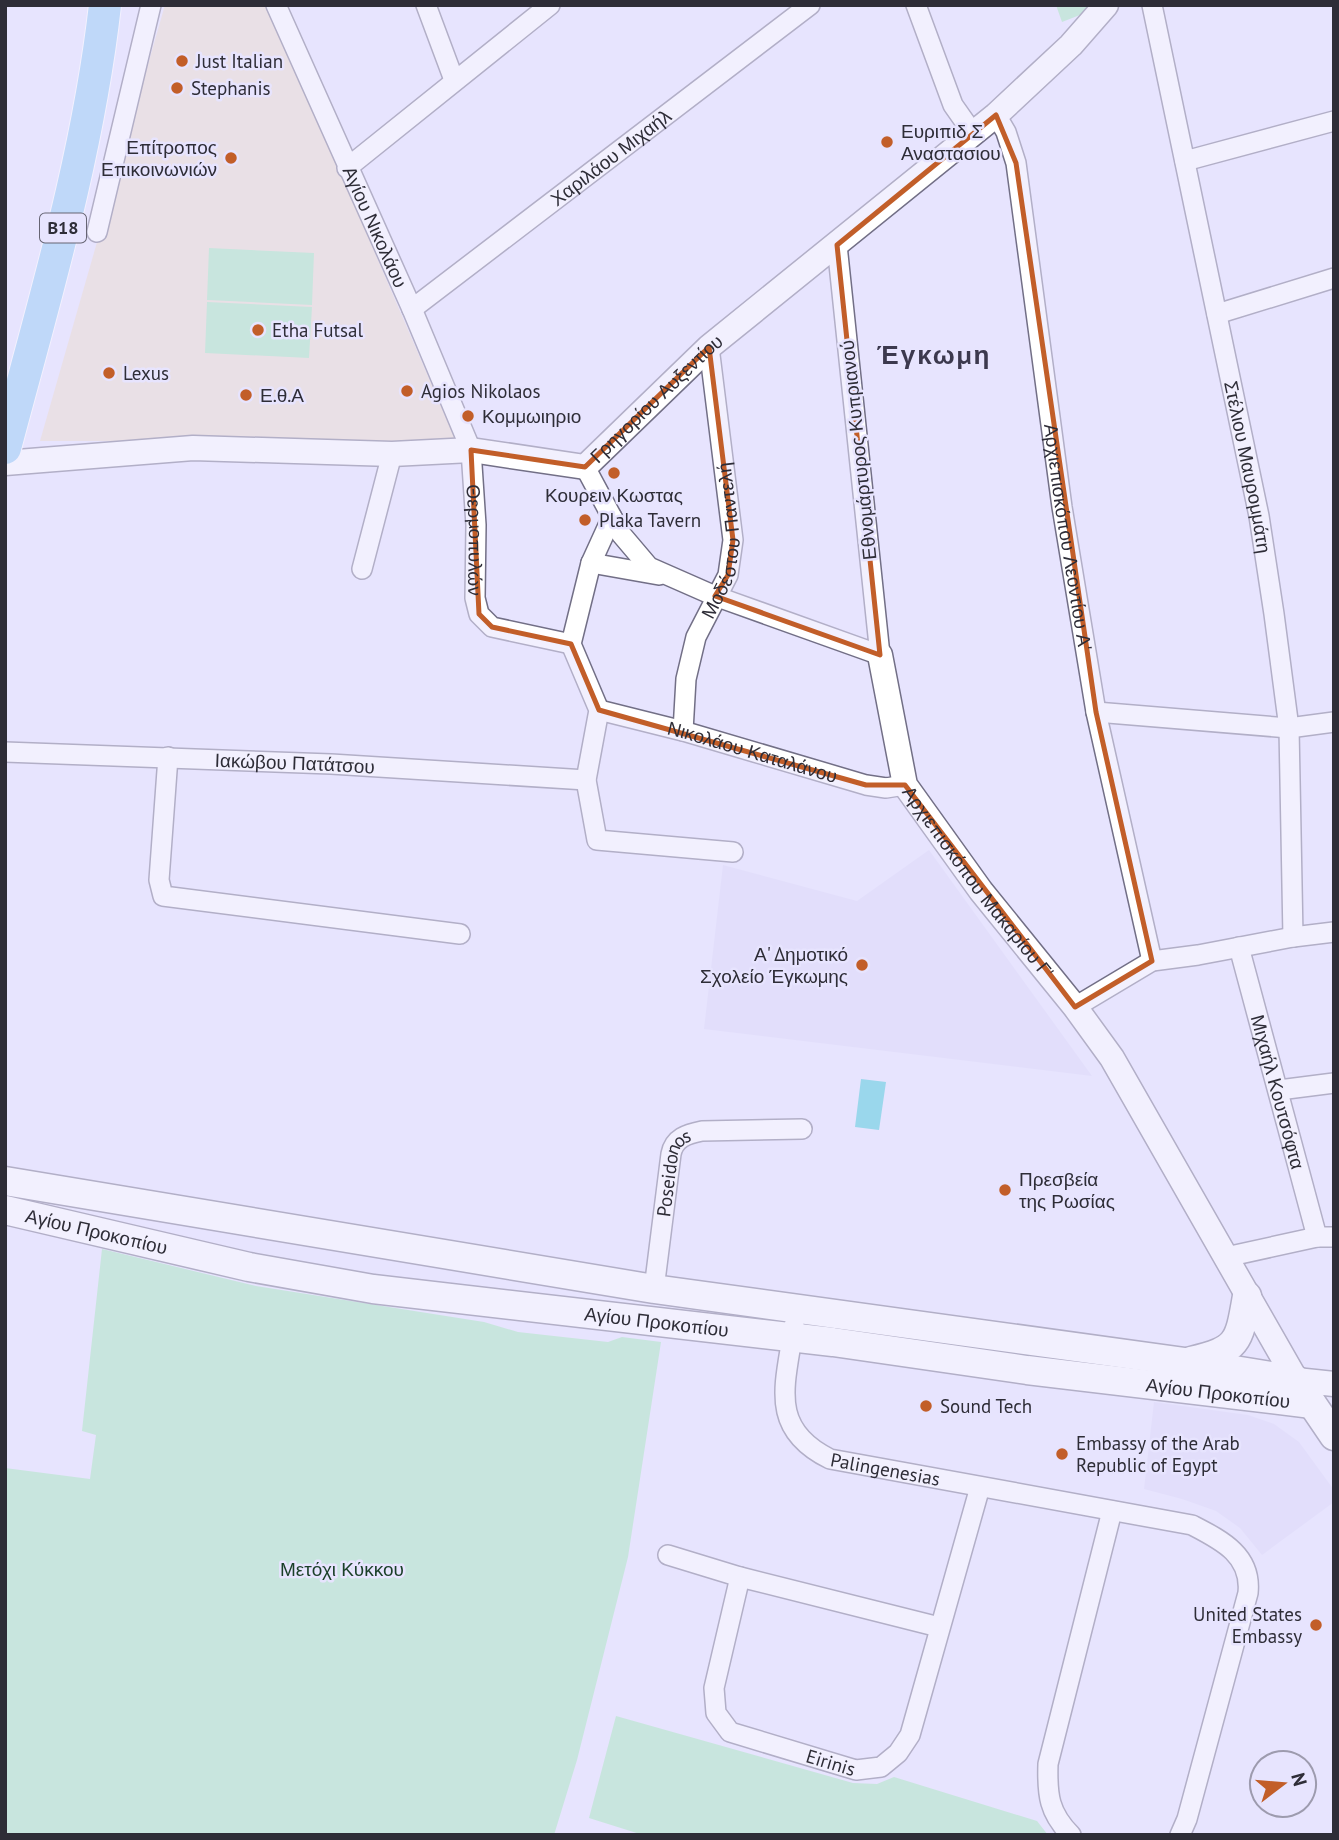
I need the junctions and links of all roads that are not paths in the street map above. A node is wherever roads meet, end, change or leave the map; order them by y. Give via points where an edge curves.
1 (87, 5) edge
2 (105, 5) edge
3 (151, 5) edge
4 (276, 5) edge
5 (426, 5) edge
6 (550, 5) edge
7 (810, 5) edge
8 (916, 5) edge
9 (1106, 5) edge
10 (1152, 5) edge
11 (454, 80) junction
12 (996, 115) junction
13 (1334, 121) edge
14 (972, 132) junction
15 (1185, 161) junction
16 (347, 168) junction
17 (97, 232) dead end
18 (837, 245) junction
19 (1334, 278) edge
20 (412, 309) junction
21 (1217, 314) junction
22 (709, 347) junction
23 (5, 365) edge
24 (5, 448) edge
25 (471, 450) junction
26 (392, 454) junction
27 (5, 463) edge
28 (585, 467) junction
29 (612, 517) junction
30 (590, 564) junction
31 (362, 569) dead end
32 (666, 576) junction
33 (715, 596) junction
34 (571, 644) junction
35 (880, 655) junction
36 (600, 710) junction
37 (1096, 712) junction
38 (1334, 722) edge
39 (1289, 728) junction
40 (683, 731) junction
41 (5, 752) edge
42 (168, 758) junction
43 (586, 780) junction
44 (905, 785) junction
45 (733, 852) dead end
46 (1334, 932) edge
47 (460, 933) dead end
48 (1293, 937) junction
49 (1239, 947) junction
50 (1152, 961) junction
51 (1075, 1007) junction
52 (1334, 1083) edge
53 (1279, 1090) junction
54 (802, 1129) dead end
55 (5, 1181) edge
56 (5, 1210) edge
57 (1325, 1237) edge
58 (1226, 1257) junction
59 (654, 1289) junction
60 (1247, 1296) junction
61 (796, 1307) junction
62 (792, 1337) junction
63 (1185, 1362) junction
64 (1296, 1380) junction
65 (1334, 1384) edge
66 (1323, 1405) edge
67 (1334, 1436) edge
68 (980, 1487) junction
69 (1112, 1511) junction
70 (668, 1555) dead end
71 (740, 1577) junction
72 (939, 1627) junction
73 (1071, 1835) edge
74 (1181, 1835) edge

1 - 23 main road, B18 via 66,139
2 - 24 main road, B18 via 85,141
3 - 17 street
4 - 16 street, Αγίου Νικολάου
5 - 11 street
6 - 11 street
7 - 20 street, Χαριλάου Μιχαήλ
8 - 14 street via 953,105
9 - 12 street, Γρηγορίου Αυξεντίου via 1071,45
10 - 15 street, Στέλιου Μαυρομμάτη
11 - 16 street
12 - 14 street, Γρηγορίου Αυξεντίου
12 - 37 street, Αρχιεπισκόπου Λεοντίου Α' via 1016,163 1062,507
13 - 15 street
14 - 18 street, Γρηγορίου Αυξεντίου
15 - 21 street, Στέλιου Μαυρομμάτη
16 - 20 street, Αγίου Νικολάου
18 - 22 street, Γρηγορίου Αυξεντίου
18 - 35 street, Εθνομάρτυρος Κυπριανού
19 - 21 street
20 - 25 street, Αγίου Νικολάου
21 - 39 street, Στέλιου Μαυρομμάτη via 1259,516
22 - 28 street, Γρηγορίου Αυξεντίου
22 - 33 street, Μοδέστου Παντελή via 733,540 728,575
25 - 26 street, Γρηγορίου Αυξεντίου
25 - 28 street, Γρηγορίου Αυξεντίου
25 - 34 street, Θερμοπυλών via 479,614 492,627
26 - 27 street, Γρηγορίου Αυξεντίου via 193,448
26 - 31 street
28 - 29 street
29 - 30 street
29 - 32 street via 640,558
30 - 32 street
30 - 34 street
32 - 33 street
33 - 35 street
33 - 40 street, Μοδέστου Παντελή via 696,637 686,679
34 - 36 street
35 - 44 street, Αρχιεπισκόπου Μακαρίου Γ'
36 - 40 street, Νικολάου Καταλάνου
36 - 43 street
37 - 39 street
37 - 50 street, Αρχιεπισκόπου Λεοντίου Α'
38 - 39 street
39 - 48 street, Στέλιου Μαυρομμάτη
40 - 44 street, Νικολάου Καταλάνου via 866,785
41 - 42 street, Ιακώβου Πατάτσου
42 - 43 street, Ιακώβου Πατάτσου
42 - 47 street via 159,880 163,896
43 - 45 street via 597,840
44 - 51 street, Αρχιεπισκόπου Μακαρίου Γ' via 981,891
46 - 48 street
48 - 49 street
49 - 50 street
49 - 53 street, Μιχαήλ Κουτσόφτα
50 - 51 street
51 - 58 street, Αρχιεπισκόπου Μακαρίου Γ' via 1112,1058
52 - 53 street
53 - 57 street, Μιχαήλ Κουτσόφτα
54 - 59 street, Poseidonos via 702,1131 679,1138 671,1154
55 - 59 main road, Αγίου Προκοπίου
56 - 62 main road, Αγίου Προκοπίου via 249,1267 373,1289
57 - 58 street
58 - 60 street, Αρχιεπισκόπου Μακαρίου Γ'
59 - 61 main road, Αγίου Προκοπίου
60 - 63 main road via 1242,1327 1232,1345 1215,1355
60 - 64 street
61 - 62 street, Palingenesias
61 - 63 main road, Αγίου Προκοπίου
62 - 66 main road, Αγίου Προκοπίου
62 - 68 street, Palingenesias via 784,1390 787,1418 812,1450 830,1459
63 - 64 main road, Αγίου Προκοπίου
64 - 65 street
64 - 66 main road
66 - 67 main road
68 - 69 street, Palingenesias
68 - 72 street, Eirinis
69 - 73 street via 1048,1765 1047,1791 1058,1822
69 - 74 street, Palingenesias via 1192,1525 1236,1551 1250,1579
70 - 71 street
71 - 72 street
71 - 72 street, Eirinis via 714,1688 713,1701 722,1723 730,1732 856,1770 881,1767 910,1735

